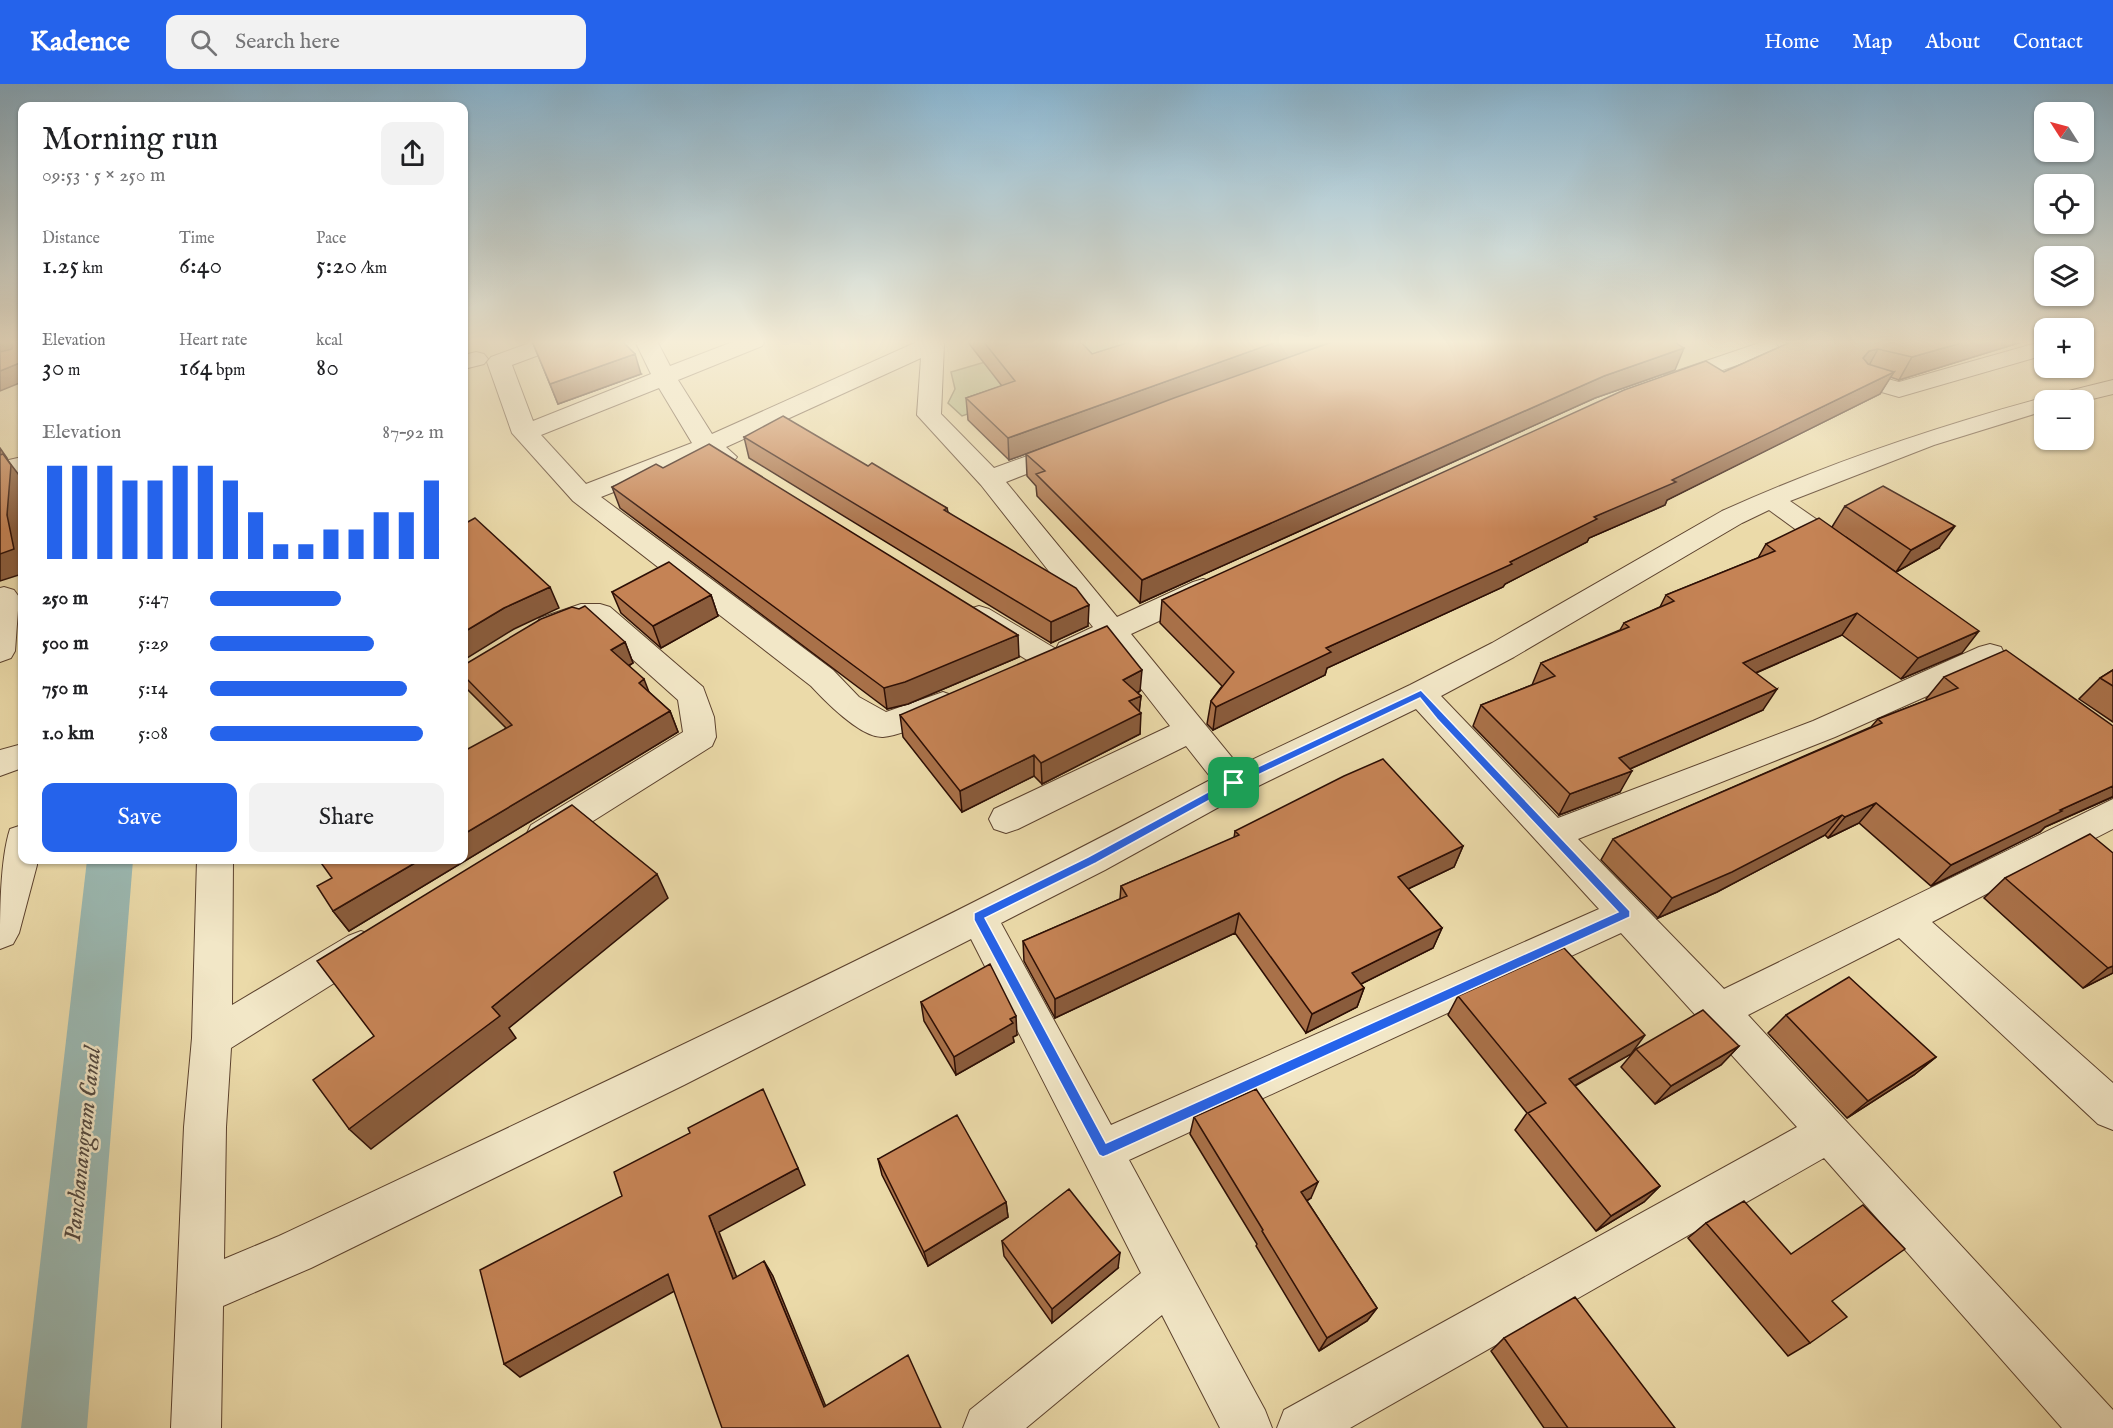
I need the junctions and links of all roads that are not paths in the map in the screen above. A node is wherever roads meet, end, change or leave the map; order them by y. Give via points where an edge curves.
1 (514, 404) edge
2 (598, 404) edge
3 (680, 404) edge
4 (799, 404) edge
5 (929, 404) edge
6 (2034, 407) edge
7 (525, 433) junction
8 (1087, 442) edge
9 (706, 446) junction
10 (18, 466) edge
11 (0, 470) edge
12 (747, 471) edge
13 (990, 479) junction
14 (582, 495) junction
15 (1770, 499) junction
16 (1865, 567) edge
17 (1229, 576) edge
18 (9, 596) edge
19 (958, 603) edge
20 (1112, 631) junction
21 (1961, 634) edge
22 (524, 641) edge
23 (0, 651) edge
24 (1049, 659) junction
25 (1017, 673) edge
26 (1421, 693) junction
27 (966, 695) edge
28 (1193, 729) junction
29 (18, 757) edge
30 (0, 763) edge
31 (1234, 783) junction
32 (2113, 813) edge
33 (1006, 819) dead end
34 (1552, 835) junction
35 (511, 855) edge
36 (19, 864) edge
37 (215, 864) edge
38 (1626, 914) junction
39 (978, 916) junction
40 (1903, 919) junction
41 (391, 928) edge
42 (0, 933) edge
43 (1719, 1011) junction
44 (212, 1038) junction
45 (2113, 1110) edge
46 (1828, 1133) junction
47 (1103, 1150) junction
48 (1168, 1280) junction
49 (201, 1292) junction
50 (196, 1428) edge
51 (988, 1428) edge
52 (1247, 1428) edge
53 (1302, 1428) edge
54 (2095, 1428) edge

1 - 7 street
2 - 7 street
3 - 9 street
4 - 9 street
5 - 13 street via 929,415
6 - 15 street via 1925,439
7 - 14 street
8 - 13 street
9 - 12 street
9 - 14 street
10 - 11 street
13 - 20 street
14 - 27 street via 822,678 848,705 882,725
15 - 16 street
15 - 26 street
17 - 20 street
18 - 23 street
19 - 24 street
20 - 24 street
20 - 28 street
21 - 34 street via 2001,663
22 - 35 street via 554,623 581,614 600,614 692,695 700,737
24 - 25 street
26 - 31 street
26 - 34 street
28 - 31 street
28 - 33 street
29 - 30 street
31 - 39 street
32 - 40 street
34 - 38 street
36 - 42 street
37 - 44 street
38 - 43 street
38 - 47 street
39 - 47 street
39 - 49 street via 670,1072 294,1252
40 - 43 street
40 - 45 street
41 - 44 street
43 - 46 street
44 - 49 street via 205,1127
46 - 53 street
46 - 54 street
47 - 48 street
48 - 51 street
48 - 52 street
49 - 50 street

